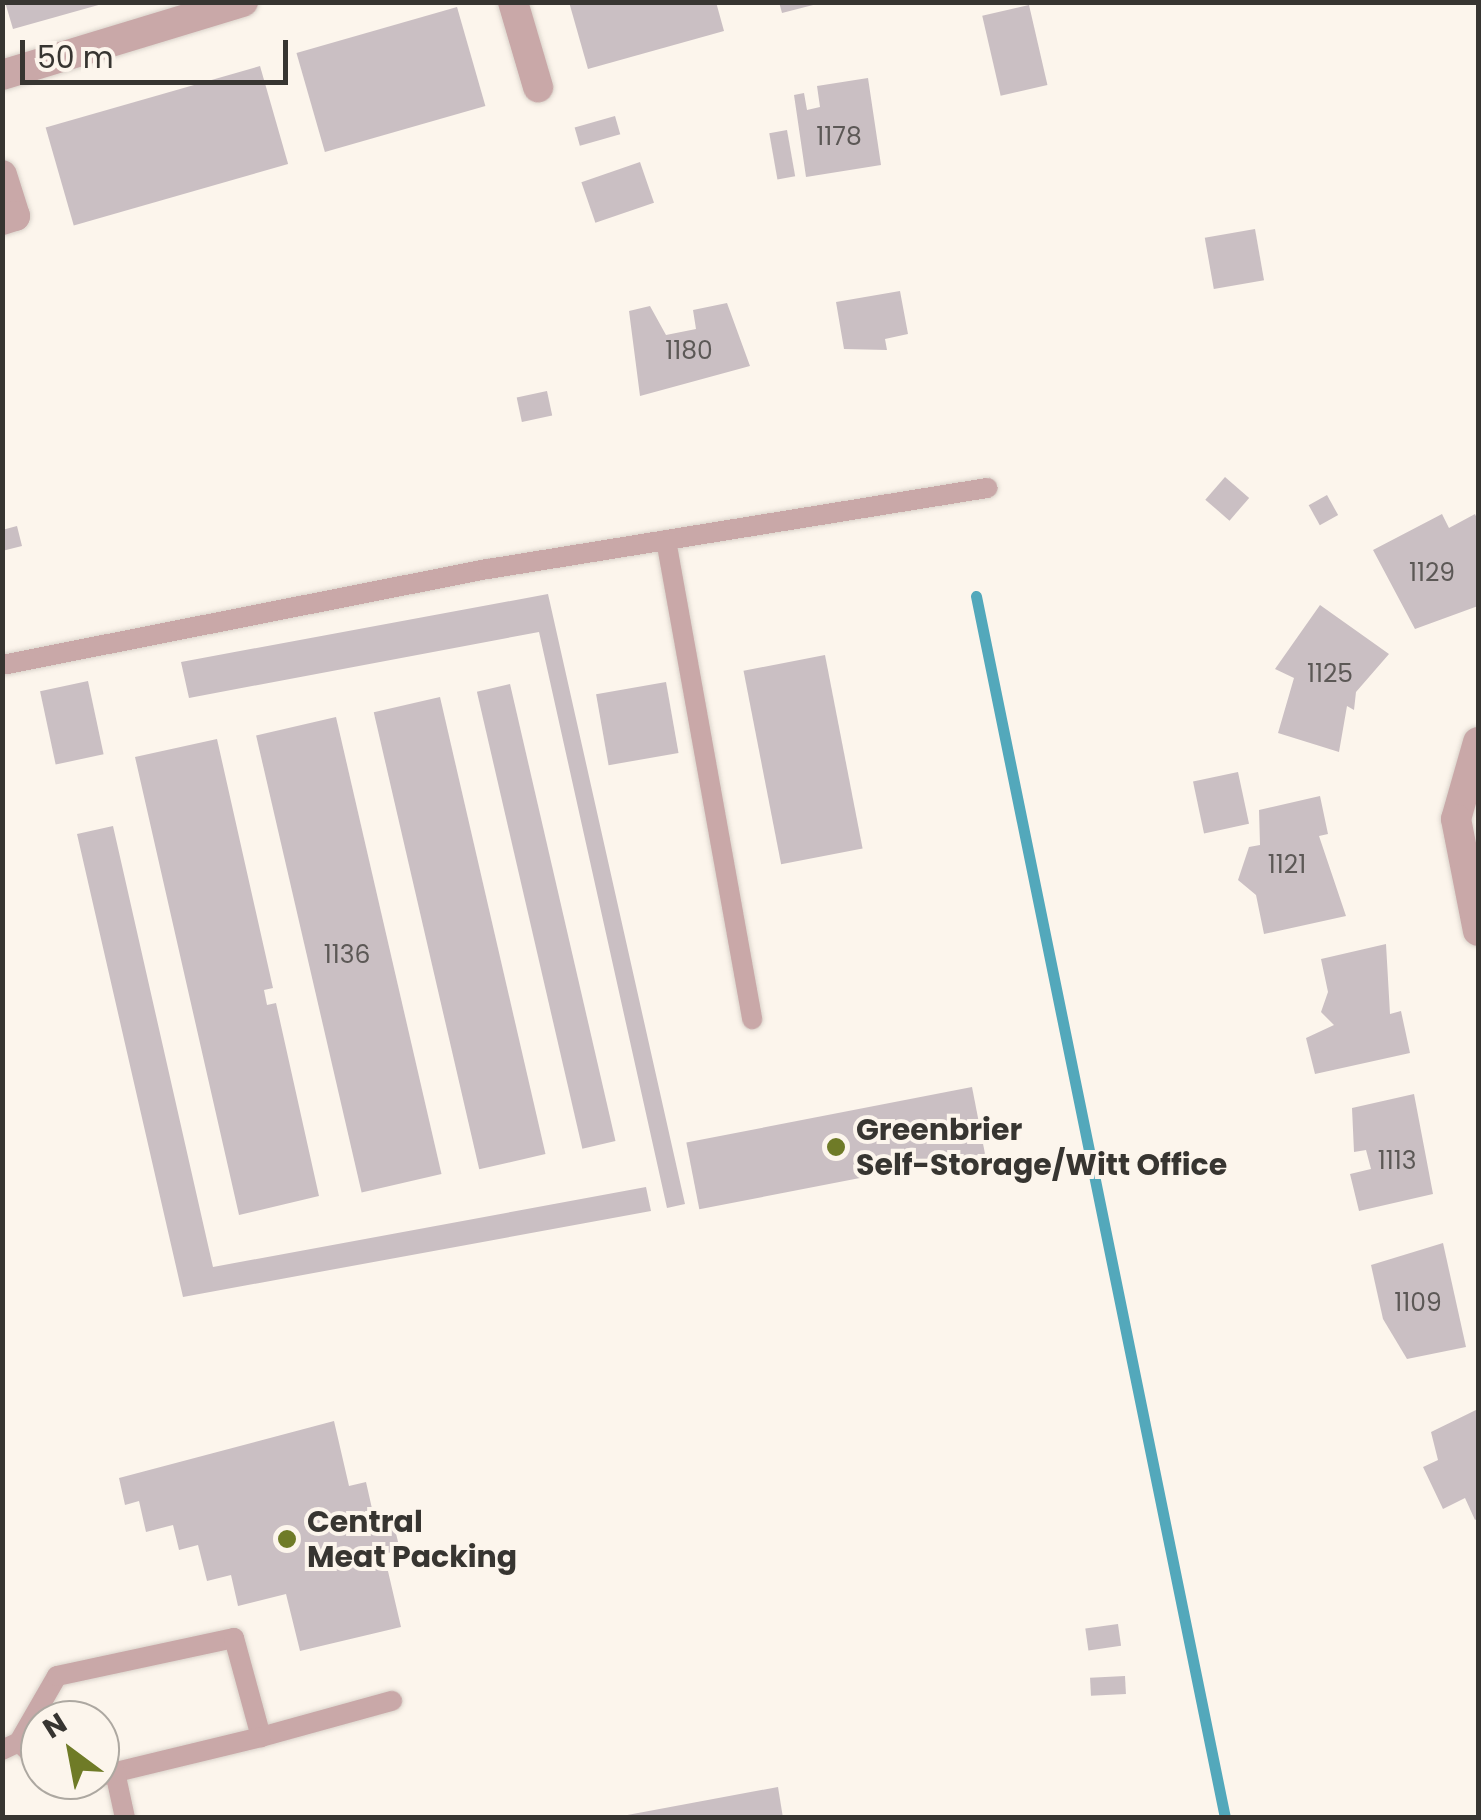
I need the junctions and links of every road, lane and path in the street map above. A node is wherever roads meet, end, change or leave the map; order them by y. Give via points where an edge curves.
1 (243, 2) edge
2 (513, 2) edge
3 (2, 75) edge
4 (538, 87) dead end
5 (2, 175) edge
6 (9, 218) edge
7 (987, 488) dead end
8 (666, 540) junction
9 (2, 665) edge
10 (1478, 742) edge
11 (1478, 931) edge
12 (752, 1020) dead end
13 (392, 1701) dead end
14 (260, 1737) junction
15 (11, 1746) edge
16 (120, 1771) edge

1 - 3 street
2 - 4 street
5 - 6 street
7 - 8 lane
8 - 9 lane
8 - 12 lane
10 - 11 street via 1456,819
13 - 14 lane
14 - 15 lane via 234,1638 57,1676
14 - 16 lane

